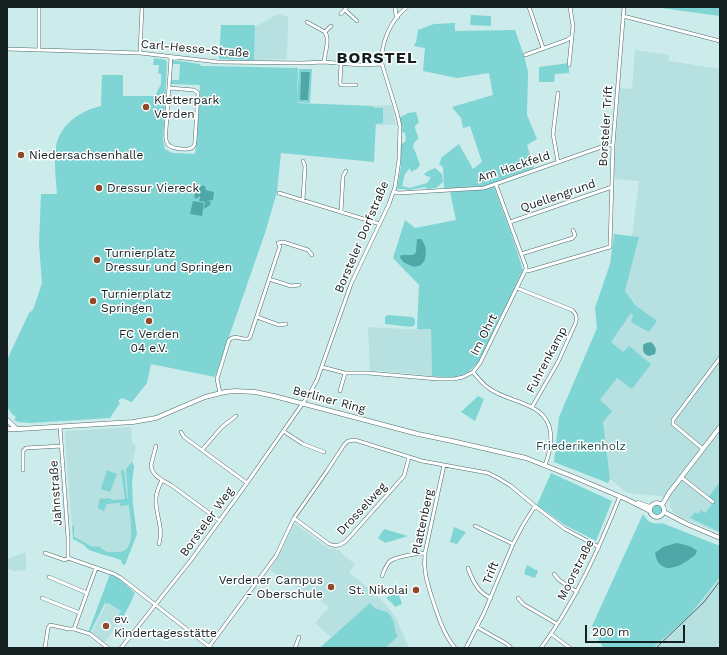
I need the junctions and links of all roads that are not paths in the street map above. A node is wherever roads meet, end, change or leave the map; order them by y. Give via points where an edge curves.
1 (39, 7) edge
2 (142, 7) edge
3 (395, 7) edge
4 (407, 7) edge
5 (529, 7) edge
6 (570, 7) edge
7 (624, 7) edge
8 (346, 8) edge
9 (341, 14) dead end
10 (623, 16) junction
11 (398, 17) junction
12 (357, 21) dead end
13 (307, 22) dead end
14 (330, 26) dead end
15 (325, 32) junction
16 (571, 37) junction
17 (720, 42) edge
18 (7, 48) edge
19 (543, 48) junction
20 (39, 50) junction
21 (140, 53) junction
22 (525, 55) dead end
23 (171, 56) junction
24 (324, 62) junction
25 (341, 63) junction
26 (382, 64) junction
27 (569, 65) dead end
28 (356, 84) dead end
29 (169, 88) junction
30 (558, 93) dead end
31 (613, 145) junction
32 (303, 161) dead end
33 (558, 162) junction
34 (346, 171) dead end
35 (496, 185) junction
36 (612, 187) junction
37 (394, 192) junction
38 (279, 193) dead end
39 (303, 200) junction
40 (341, 212) junction
41 (510, 222) junction
42 (380, 224) junction
43 (573, 230) dead end
44 (521, 254) junction
45 (312, 255) dead end
46 (525, 271) junction
47 (269, 279) junction
48 (299, 285) dead end
49 (517, 288) junction
50 (257, 317) junction
51 (286, 324) dead end
52 (720, 358) edge
53 (322, 367) junction
54 (345, 372) junction
55 (473, 372) junction
56 (340, 391) dead end
57 (220, 393) junction
58 (302, 404) junction
59 (532, 407) junction
60 (236, 416) dead end
61 (7, 420) edge
62 (60, 427) junction
63 (720, 427) edge
64 (7, 429) edge
65 (19, 429) junction
66 (283, 431) junction
67 (181, 432) dead end
68 (7, 433) edge
69 (62, 446) junction
70 (156, 446) dead end
71 (703, 449) junction
72 (202, 450) junction
73 (324, 452) dead end
74 (409, 457) junction
75 (444, 465) junction
76 (545, 465) junction
77 (23, 470) dead end
78 (681, 477) junction
79 (162, 480) junction
80 (247, 483) junction
81 (620, 496) junction
82 (713, 502) dead end
83 (660, 504) junction
84 (535, 506) junction
85 (650, 509) junction
86 (663, 514) junction
87 (294, 518) junction
88 (220, 521) junction
89 (475, 526) dead end
90 (720, 538) edge
91 (159, 544) dead end
92 (513, 544) junction
93 (599, 547) junction
94 (45, 553) dead end
95 (425, 553) junction
96 (68, 558) junction
97 (96, 568) junction
98 (468, 568) dead end
99 (554, 574) dead end
100 (382, 576) dead end
101 (49, 577) dead end
102 (577, 592) junction
103 (87, 593) junction
104 (42, 598) dead end
105 (491, 598) junction
106 (518, 598) dead end
107 (156, 605) junction
108 (80, 613) junction
109 (557, 624) junction
110 (478, 627) junction
111 (74, 629) junction
112 (551, 634) junction
113 (299, 637) dead end
114 (45, 648) edge
115 (108, 648) edge
116 (121, 648) edge
117 (209, 648) edge
118 (295, 648) edge
119 (455, 648) edge
120 (466, 648) edge
121 (510, 648) edge
122 (541, 648) edge
123 (570, 648) edge

1 - 20 street
2 - 21 street
3 - 11 street
4 - 11 street, Borsteler Dorfstraße
5 - 19 street
6 - 16 street
7 - 10 street, Borsteler Trift
8 - 9 street
8 - 12 street
10 - 17 street
10 - 31 street, Borsteler Trift
11 - 26 street, Borsteler Dorfstraße via 389,30 384,44
13 - 15 street
14 - 15 street
15 - 24 street via 328,39
16 - 19 street
16 - 27 street
18 - 20 street, Carl-Hesse-Straße
19 - 22 street
20 - 21 street, Carl-Hesse-Straße
21 - 23 street, Carl-Hesse-Straße
23 - 24 street, Carl-Hesse-Straße via 218,62
23 - 29 street
24 - 25 street, Carl-Hesse-Straße
25 - 26 street, Carl-Hesse-Straße
25 - 28 street via 341,85
26 - 37 street, Borsteler Dorfstraße via 400,126 398,174
29 - 29 street via 167,143 174,148 192,147 195,141 198,93 194,90
30 - 33 street via 553,134
31 - 33 street, Am Hackfeld
31 - 36 street, Borsteler Trift
32 - 39 street
33 - 35 street, Am Hackfeld
34 - 40 street via 343,176
35 - 37 street, Am Hackfeld via 484,188
35 - 41 street
36 - 41 street, Quellengrund
36 - 46 street, Borsteler Trift via 610,247
37 - 42 street, Borsteler Dorfstraße
38 - 39 street
39 - 40 street
40 - 42 street
41 - 44 street
42 - 53 street, Borsteler Dorfstraße via 351,284
43 - 44 street via 573,238
44 - 46 street
45 - 47 street via 308,250 283,242 278,244 280,246
46 - 49 street, Im Ohrt
47 - 48 street via 291,286
47 - 50 street
49 - 55 street, Im Ohrt via 480,363
49 - 59 street, Fuhrenkamp via 572,310 577,317 563,353
50 - 51 street via 279,325
50 - 57 street via 248,339 232,337 229,340 217,379
52 - 71 street via 672,420 673,424
53 - 54 street, Im Ohrt
53 - 58 street, Borsteler Dorfstraße via 314,387
54 - 55 street, Im Ohrt via 438,379 454,379
54 - 56 street
55 - 59 street via 493,391
57 - 58 street, Berliner Ring via 255,392
57 - 62 street, Berliner Ring via 156,418
58 - 66 street, Borsteler Weg
58 - 76 street, Berliner Ring via 418,434 515,455
59 - 76 street via 541,414 551,433
60 - 72 street via 222,427
61 - 65 street
62 - 65 street, Berliner Ring
62 - 69 street, Jahnstraße
63 - 71 street
64 - 65 street, Berliner Ring
65 - 68 street, Berliner Ring
66 - 73 street via 303,444
66 - 80 street, Borsteler Weg
67 - 72 street
69 - 77 street via 26,448 23,451
69 - 96 street, Jahnstraße
70 - 79 street via 151,468
71 - 78 street
72 - 80 street
74 - 75 street
74 - 87 street via 355,440 348,441
74 - 87 street, Drosselweg via 404,476 342,544 329,544
75 - 84 street via 488,473 510,486
75 - 95 street, Plattenberg
76 - 81 street, Berliner Ring
78 - 82 street
78 - 83 street
79 - 88 street
79 - 91 street via 156,500 161,536
80 - 88 street, Borsteler Weg
81 - 85 street, Berliner Ring
81 - 93 street, Moorstraße
83 - 85 street via 654,503
83 - 86 street via 664,508
84 - 92 street, Trift
84 - 93 street via 566,529
85 - 86 street via 654,517
86 - 90 street
87 - 117 street via 276,556
88 - 107 street, Borsteler Weg
89 - 92 street
92 - 105 street, Trift
93 - 102 street, Moorstraße
94 - 96 street via 65,560
95 - 100 street via 394,559 388,564
95 - 119 street, Plattenberg via 424,571 436,612
96 - 97 street
97 - 103 street
97 - 107 street via 121,578
98 - 105 street via 471,578 481,592
99 - 102 street
101 - 103 street
102 - 109 street, Moorstraße
103 - 108 street
104 - 108 street
105 - 110 street, Trift
106 - 109 street via 523,604
107 - 116 street, Borsteler Weg
107 - 117 street
108 - 111 street
109 - 112 street, Moorstraße
110 - 120 street, Trift
110 - 121 street
111 - 114 street via 50,625
111 - 115 street via 94,636
112 - 122 street, Moorstraße
112 - 123 street
113 - 118 street

